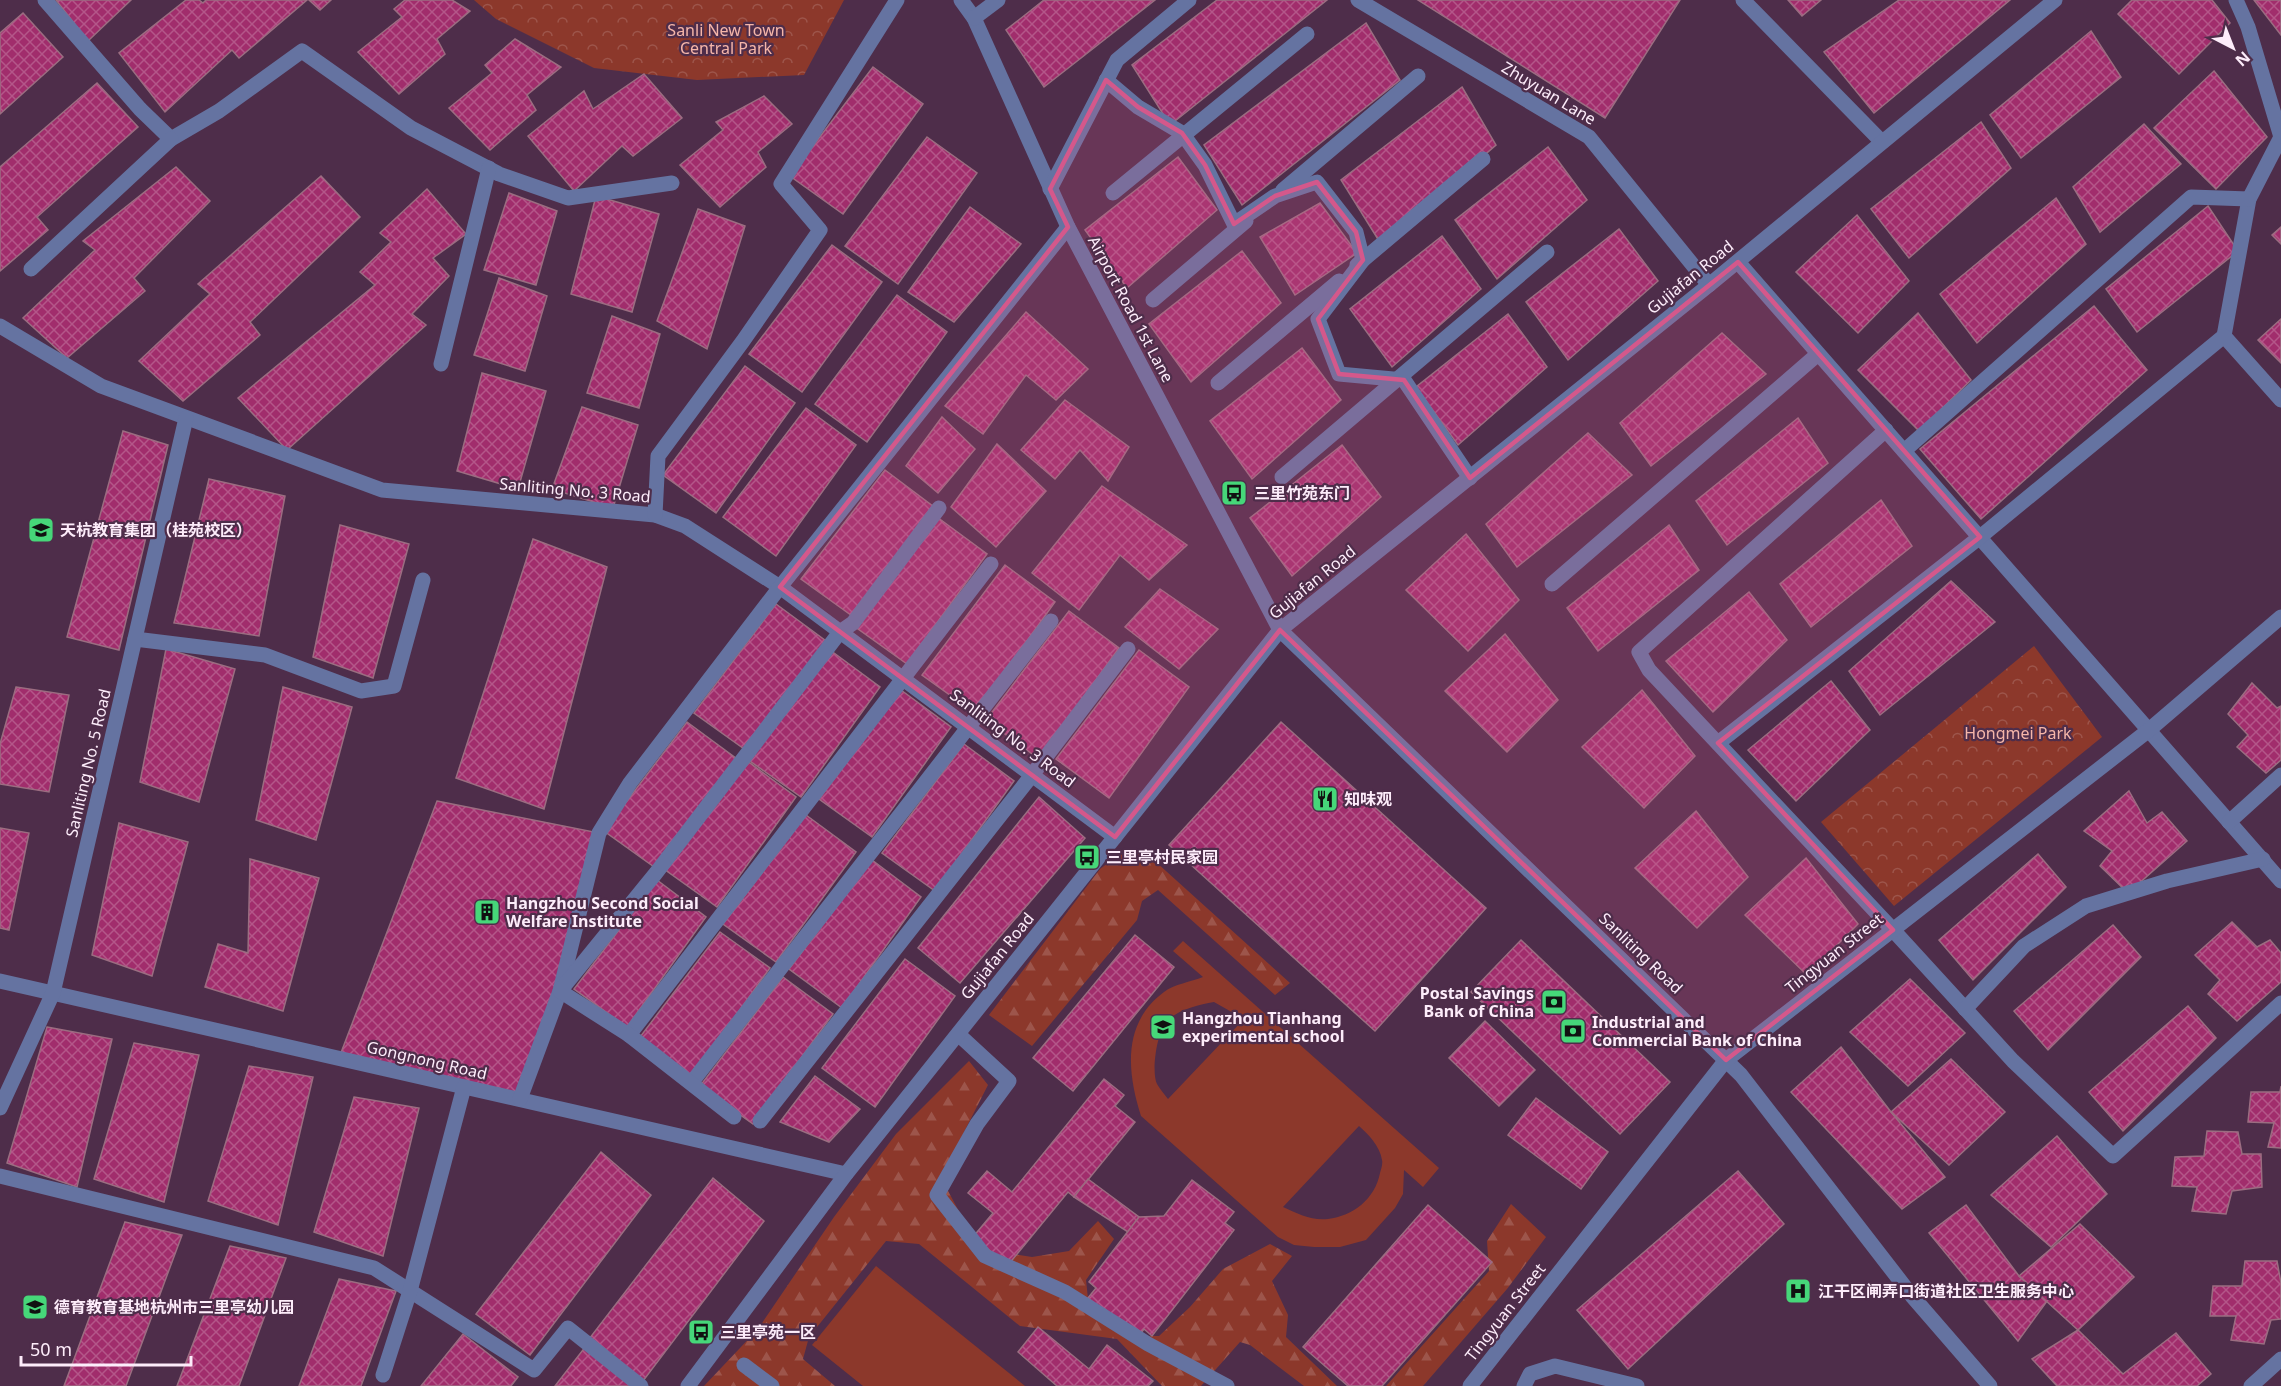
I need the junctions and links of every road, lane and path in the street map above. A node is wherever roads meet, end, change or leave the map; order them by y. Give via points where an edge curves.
1 (45, 0) edge
2 (897, 0) edge
3 (961, 0) edge
4 (998, 0) edge
5 (1189, 0) edge
6 (1358, 0) edge
7 (1743, 0) edge
8 (2055, 0) edge
9 (2235, 0) edge
10 (974, 18) junction
11 (1307, 34) dead end
12 (1418, 76) dead end
13 (1106, 80) junction
14 (1185, 136) junction
15 (171, 139) junction
16 (1882, 142) junction
17 (1483, 159) dead end
18 (489, 168) junction
19 (672, 183) dead end
20 (1050, 189) junction
21 (1113, 193) dead end
22 (1275, 196) junction
23 (2249, 199) junction
24 (1068, 227) junction
25 (1547, 252) dead end
26 (1363, 260) junction
27 (1738, 262) junction
28 (31, 269) dead end
29 (1709, 285) junction
30 (1153, 300) dead end
31 (0, 326) edge
32 (2224, 336) junction
33 (1818, 354) junction
34 (441, 364) dead end
35 (1397, 379) junction
36 (1218, 383) dead end
37 (2281, 400) edge
38 (186, 418) junction
39 (1886, 430) junction
40 (1904, 451) junction
41 (1282, 477) dead end
42 (1470, 478) junction
43 (939, 508) dead end
44 (655, 515) junction
45 (1980, 537) junction
46 (991, 564) dead end
47 (423, 580) dead end
48 (1552, 584) dead end
49 (780, 587) junction
50 (2281, 618) edge
51 (1052, 621) dead end
52 (1280, 630) junction
53 (840, 632) junction
54 (135, 639) junction
55 (1128, 649) dead end
56 (903, 679) junction
57 (970, 728) junction
58 (2149, 730) junction
59 (1718, 743) junction
60 (1032, 775) junction
61 (2281, 775) edge
62 (2229, 822) junction
63 (1116, 837) junction
64 (2263, 860) junction
65 (2281, 881) edge
66 (1893, 930) junction
67 (0, 981) edge
68 (560, 991) junction
69 (53, 993) junction
70 (2281, 1003) edge
71 (1965, 1009) junction
72 (958, 1034) junction
73 (629, 1035) junction
74 (1726, 1060) junction
75 (692, 1082) junction
76 (464, 1087) junction
77 (519, 1099) junction
78 (0, 1108) edge
79 (734, 1117) dead end
80 (760, 1122) dead end
81 (846, 1174) junction
82 (0, 1176) edge
83 (410, 1291) junction
84 (2281, 1359) edge
85 (744, 1365) dead end
86 (383, 1375) dead end
87 (641, 1386) edge
88 (688, 1386) edge
89 (772, 1386) edge
90 (1227, 1386) edge
91 (1470, 1386) edge
92 (1524, 1386) edge
93 (1637, 1386) edge
94 (1990, 1386) edge
95 (2251, 1386) edge

1 - 15 street
2 - 44 street via 781,184 820,230 658,456
3 - 10 street, Airport Road 1st Lane
4 - 10 street
5 - 13 street via 1117,60
6 - 29 street, Zhuyuan Lane via 1589,137
7 - 16 street
8 - 16 street, Gujiafan Road
9 - 23 street via 2248,27 2281,137
10 - 20 street, Airport Road 1st Lane
11 - 14 street
12 - 22 street
13 - 14 street via 1138,107
13 - 20 street
14 - 21 street
14 - 22 street via 1205,165 1234,224
15 - 18 street via 219,111 302,51 411,128
15 - 28 street
16 - 27 street, Gujiafan Road
17 - 26 street
18 - 19 street via 568,198
18 - 34 street
20 - 24 street, Airport Road 1st Lane
22 - 26 street via 1317,182 1356,232
22 - 30 street
23 - 32 street
23 - 40 street via 2191,197
24 - 49 street
24 - 52 street, Airport Road 1st Lane
25 - 35 street
26 - 35 street via 1318,319 1339,374
26 - 36 street
27 - 29 street, Gujiafan Road
27 - 33 street
29 - 42 street, Gujiafan Road
31 - 38 street, Sanliting No. 3 Road via 102,386
32 - 37 street
32 - 45 street
33 - 39 street
33 - 48 street
35 - 41 street
35 - 42 street via 1404,380
38 - 44 street, Sanliting No. 3 Road via 382,490
38 - 54 street, Sanliting No. 5 Road
39 - 40 street
39 - 59 street via 1639,652 1649,670
40 - 45 street
42 - 52 street, Gujiafan Road
43 - 53 street via 853,623
44 - 49 street, Sanliting No. 3 Road via 685,526
45 - 58 street
45 - 59 street
46 - 56 street
47 - 54 street via 394,686 361,690 265,655
49 - 53 street, Sanliting No. 3 Road
49 - 68 street via 630,783 599,833
50 - 58 street, Tingyuan Street
51 - 57 street
52 - 63 street, Gujiafan Road
52 - 74 street, Sanliting Road
53 - 56 street, Sanliting No. 3 Road
53 - 68 street via 656,873
54 - 69 street, Sanliting No. 5 Road
55 - 60 street
56 - 57 street, Sanliting No. 3 Road
56 - 73 street
57 - 60 street, Sanliting No. 3 Road
57 - 75 street
58 - 62 street
58 - 66 street, Tingyuan Street
59 - 66 street
60 - 63 street, Sanliting No. 3 Road
60 - 80 street
61 - 62 street
62 - 64 street
63 - 72 street, Gujiafan Road
64 - 65 street
64 - 71 street via 2167,881 2086,906 2024,946
66 - 71 street
66 - 74 street, Tingyuan Street
67 - 69 street, Gongnong Road
68 - 73 street
68 - 77 street
69 - 76 street, Gongnong Road
69 - 78 street, Sanliting No. 5 Road
70 - 71 street via 2114,1156 2013,1061
72 - 81 street, Gujiafan Road
72 - 90 street via 1009,1081 977,1124 937,1195 985,1256 1065,1292 1148,1344
73 - 75 street
74 - 91 street, Tingyuan Street
74 - 94 street, Sanliting Road via 1912,1296
75 - 79 street
76 - 77 street, Gongnong Road
76 - 83 street
77 - 81 street, Gongnong Road
81 - 88 street, Gujiafan Road
82 - 83 street via 374,1268
83 - 86 street
83 - 87 street via 534,1370 568,1328
84 - 95 street
85 - 89 street
92 - 93 street via 1530,1374 1555,1366

